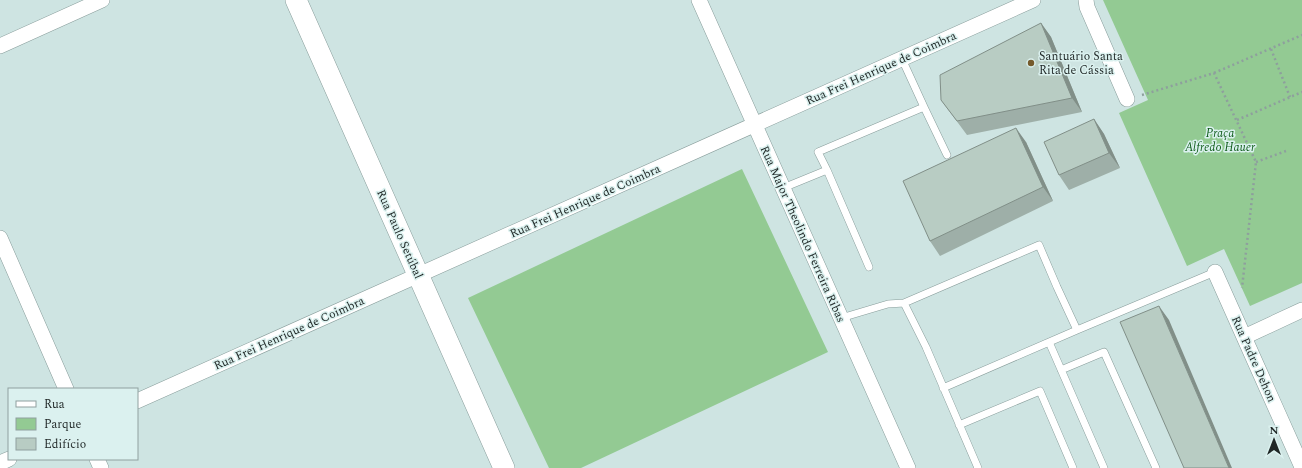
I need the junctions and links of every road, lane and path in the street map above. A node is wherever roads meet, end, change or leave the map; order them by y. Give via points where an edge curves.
1 (102, 0) edge
2 (296, 0) edge
3 (699, 0) edge
4 (1033, 0) edge
5 (1086, 0) edge
6 (1302, 35) edge
7 (0, 46) edge
8 (1271, 49) junction
9 (902, 59) junction
10 (1214, 73) junction
11 (1302, 92) edge
12 (1290, 97) junction
13 (1127, 99) joint
14 (924, 107) junction
15 (1237, 120) junction
16 (755, 125) junction
17 (1286, 151) dead end
18 (947, 155) dead end
19 (1256, 162) junction
20 (826, 170) junction
21 (782, 188) junction
22 (0, 238) edge
23 (868, 267) dead end
24 (1215, 272) joint
25 (418, 275) junction
26 (1241, 292) dead end
27 (904, 303) junction
28 (1302, 310) edge
29 (841, 318) junction
30 (1077, 330) junction
31 (1244, 336) junction
32 (1049, 342) junction
33 (1061, 370) junction
34 (66, 388) edge
35 (943, 388) junction
36 (138, 401) edge
37 (959, 425) junction
38 (1302, 467) edge
39 (504, 468) edge
40 (908, 468) edge
41 (978, 468) edge
42 (1073, 468) edge
43 (1104, 468) edge
44 (1156, 468) edge

1 - 7 street
2 - 25 main road, Rua Paulo Setúbal
3 - 16 street, Rua Major Theolindo Ferreira Ribas
4 - 9 street, Rua Frei Henrique de Coimbra
5 - 13 street
6 - 8 path
8 - 10 path
8 - 12 path
9 - 14 lane
9 - 16 street, Rua Frei Henrique de Coimbra
10 - 13 path
10 - 15 path
11 - 12 path
12 - 15 path
14 - 18 lane
14 - 20 lane via 818,152
15 - 19 path
16 - 21 street, Rua Major Theolindo Ferreira Ribas
16 - 25 street, Rua Frei Henrique de Coimbra
17 - 19 path
19 - 26 path
20 - 21 lane
20 - 23 lane
21 - 29 street, Rua Major Theolindo Ferreira Ribas
22 - 34 street
24 - 30 lane
24 - 31 street, Rua Padre Dehon
25 - 36 street, Rua Frei Henrique de Coimbra
25 - 39 main road, Rua Paulo Setúbal
27 - 29 lane via 888,304
27 - 30 lane via 1040,245
27 - 35 lane
28 - 31 street
29 - 40 street, Rua Major Theolindo Ferreira Ribas
30 - 32 lane
31 - 38 street, Rua Padre Dehon
32 - 33 lane
32 - 35 lane
33 - 43 lane
33 - 44 lane via 1104,352
35 - 37 lane
37 - 41 lane
37 - 42 lane via 1040,391

